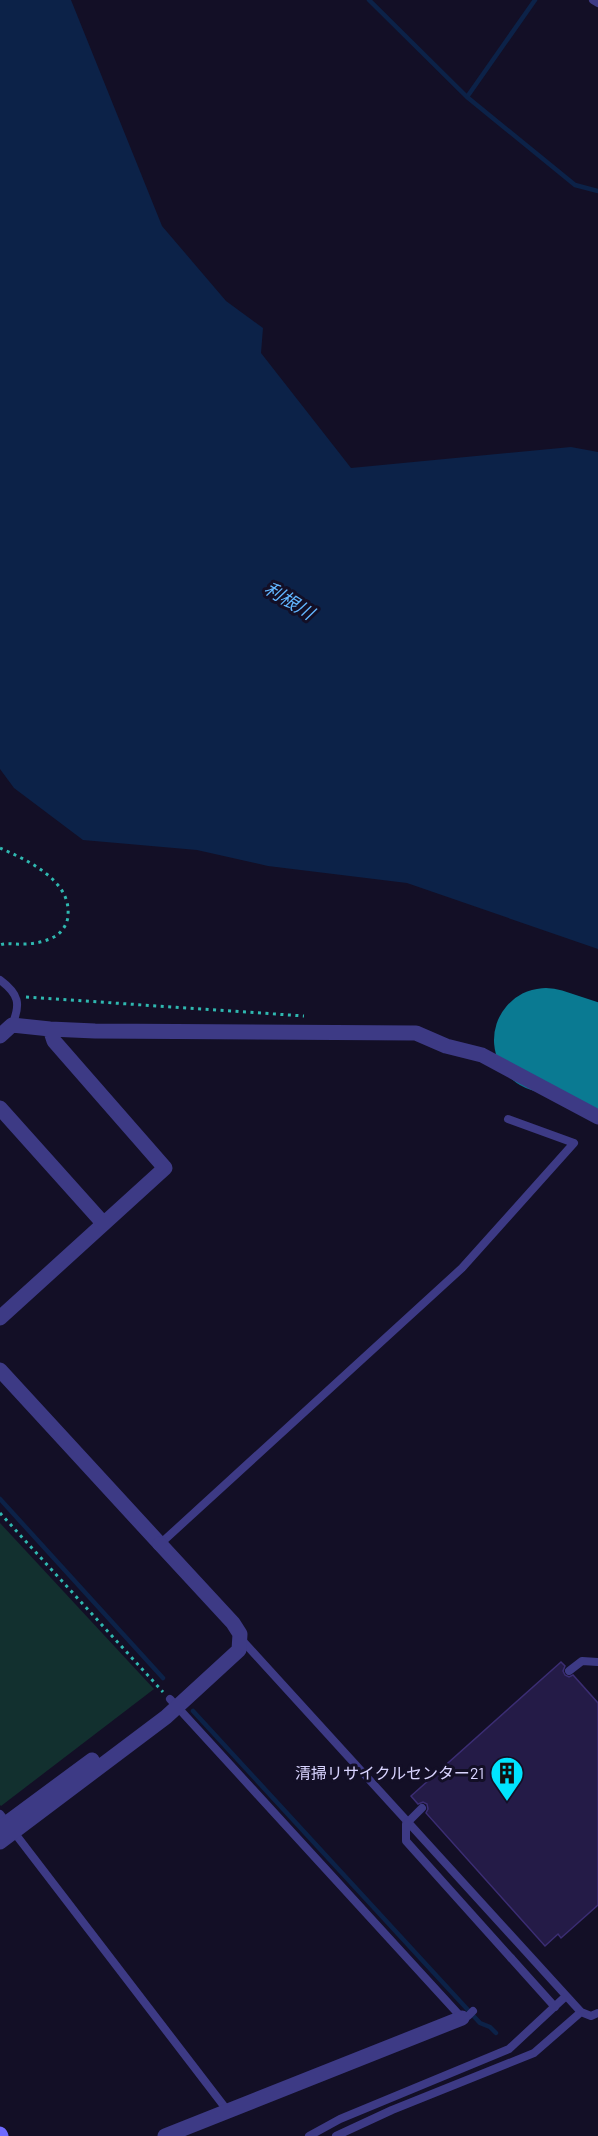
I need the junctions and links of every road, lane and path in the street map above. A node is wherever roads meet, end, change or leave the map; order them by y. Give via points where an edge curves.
1 (593, 0) edge
2 (598, 3) edge
3 (0, 848) edge
4 (0, 945) edge
5 (0, 980) edge
6 (38, 998) dead end
7 (309, 1016) dead end
8 (12, 1025) junction
9 (51, 1029) junction
10 (0, 1036) edge
11 (0, 1108) edge
12 (598, 1117) edge
13 (508, 1119) dead end
14 (103, 1223) junction
15 (0, 1318) edge
16 (0, 1370) edge
17 (0, 1513) edge
18 (160, 1544) junction
19 (241, 1639) junction
20 (598, 1662) edge
21 (569, 1671) dead end
22 (174, 1703) junction
23 (422, 1808) dead end
24 (5, 1824) edge
25 (0, 1842) edge
26 (566, 1996) junction
27 (555, 2007) junction
28 (581, 2012) junction
29 (598, 2013) edge
30 (468, 2015) joint
31 (227, 2110) junction
32 (165, 2136) edge
33 (309, 2136) edge
34 (336, 2136) edge

1 - 2 lane
3 - 4 path via 27,860 47,875 61,889 69,905 68,922 57,936 40,943
5 - 8 lane via 15,997 18,1010
6 - 7 path
8 - 9 street
8 - 10 street
9 - 12 street via 416,1033 482,1055
9 - 14 street via 54,1041 165,1168
11 - 14 street
13 - 18 lane via 574,1143 462,1268
14 - 15 street
16 - 18 street
17 - 22 path
18 - 19 street via 233,1623
19 - 22 street via 239,1650
19 - 26 lane
20 - 21 lane via 582,1661
22 - 24 street
22 - 30 lane
23 - 27 lane, bridge via 406,1824 406,1841
24 - 25 street
24 - 31 lane
26 - 27 lane
26 - 28 lane
27 - 33 lane via 498,2055 340,2119
28 - 29 lane via 591,2016
28 - 34 lane via 534,2053
30 - 31 street
31 - 32 street

